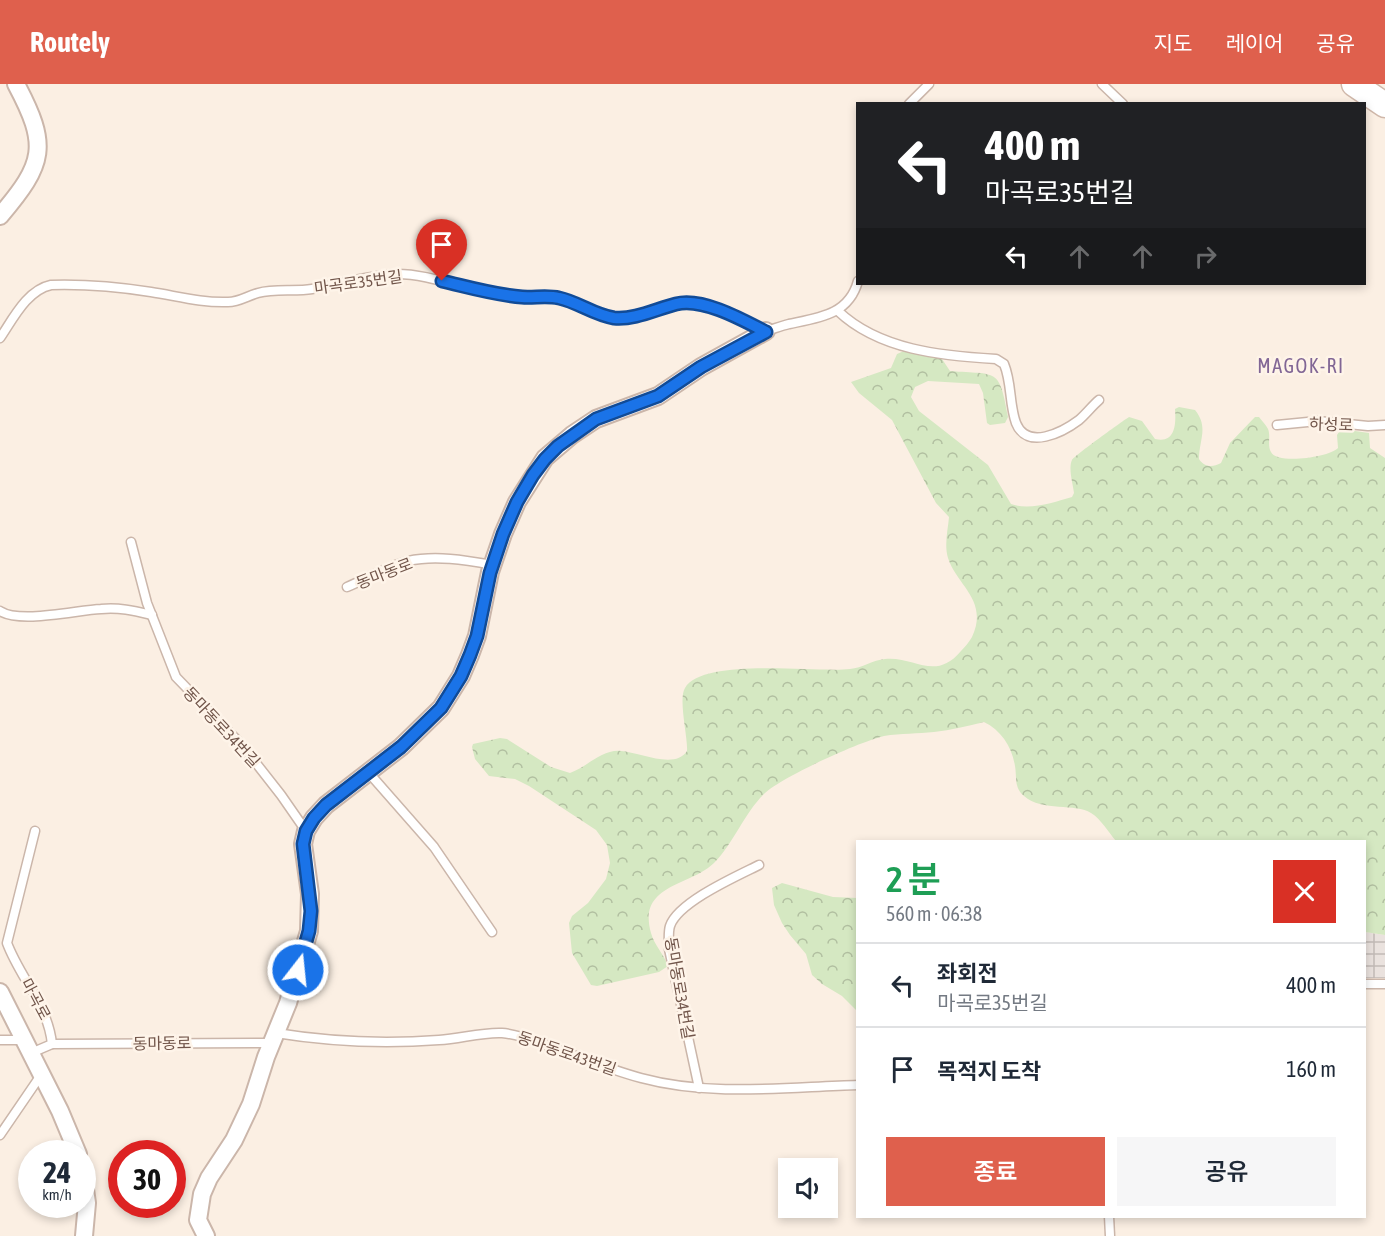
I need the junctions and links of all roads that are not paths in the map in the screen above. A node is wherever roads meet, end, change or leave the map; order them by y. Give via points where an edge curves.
1 (16, 84) edge
2 (929, 84) edge
3 (1102, 84) edge
4 (1354, 84) edge
5 (911, 102) edge
6 (1121, 102) edge
7 (1377, 102) edge
8 (0, 216) edge
9 (856, 285) edge
10 (838, 311) junction
11 (766, 332) junction
12 (0, 338) edge
13 (1099, 400) dead end
14 (1277, 425) dead end
15 (1385, 425) edge
16 (131, 542) dead end
17 (493, 565) junction
18 (347, 587) dead end
19 (0, 611) edge
20 (152, 615) junction
21 (369, 773) junction
22 (35, 831) dead end
23 (306, 831) junction
24 (759, 865) dead end
25 (492, 932) dead end
26 (1366, 984) edge
27 (1385, 984) edge
28 (0, 992) edge
29 (274, 1038) junction
30 (0, 1040) edge
31 (52, 1044) junction
32 (28, 1047) junction
33 (42, 1074) junction
34 (856, 1085) edge
35 (699, 1088) junction
36 (0, 1135) edge
37 (73, 1140) edge
38 (86, 1218) edge
39 (1109, 1218) edge
40 (84, 1236) edge
41 (206, 1236) edge
42 (1110, 1236) edge

1 - 8 street via 35,124 38,148 34,169
2 - 5 lane
3 - 6 lane
4 - 7 street
9 - 10 lane
10 - 11 lane
10 - 13 lane via 850,323 904,346 938,354 996,359 1004,364 1017,425 1032,438 1062,431
11 - 12 lane, 마곡로35번길 via 695,302 613,318 571,300 522,297 396,274 311,289 260,292 231,302 195,301 115,288 51,285 32,294
11 - 17 street via 701,367 658,396 596,419 558,446 533,475 517,502
14 - 15 lane, 하성로
16 - 20 lane, 동마동로34번길
17 - 18 lane, 동마동로 via 464,560 405,561
17 - 21 street via 477,636 461,676 441,708 423,727
19 - 20 lane via 22,616 125,608
20 - 23 lane, 동마동로34번길 via 176,677 241,744
21 - 23 street via 326,805
21 - 25 lane via 434,847
22 - 31 lane, 마곡로 via 7,943 46,1015
23 - 29 street via 303,844 310,894 309,931
24 - 35 lane, 동마동로34번길 via 687,905 669,927 669,949
26 - 27 lane
28 - 32 street, 마곡로
29 - 31 lane, 동마동로
29 - 35 lane, 동마동로43번길 via 386,1044 501,1033 641,1078
29 - 41 street via 242,1125 202,1194 198,1220
30 - 32 lane
31 - 32 lane, 마곡로
32 - 33 street, 마곡로
33 - 36 lane
33 - 37 street, 마곡로
34 - 35 lane, 동마동로43번길
38 - 40 street
39 - 42 lane

